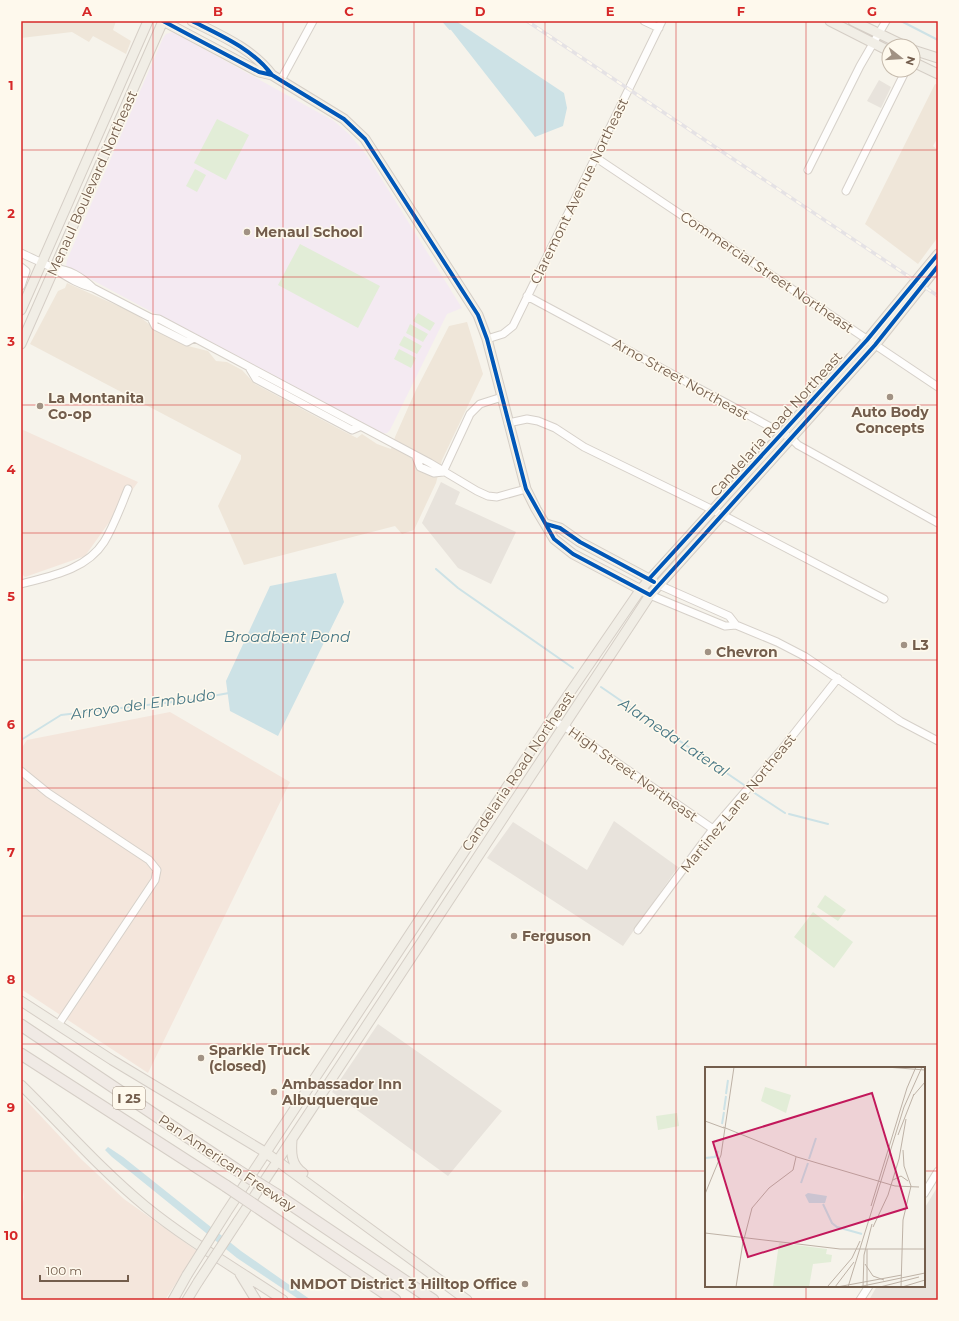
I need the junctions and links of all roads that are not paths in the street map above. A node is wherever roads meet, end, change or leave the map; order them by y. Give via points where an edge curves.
1 (148, 21) edge
2 (163, 21) edge
3 (192, 21) edge
4 (312, 21) edge
5 (644, 21) edge
6 (662, 21) edge
7 (830, 21) edge
8 (853, 21) edge
9 (886, 21) edge
10 (659, 28) junction
11 (879, 35) junction
12 (886, 38) edge
13 (874, 44) junction
14 (881, 47) edge
15 (921, 54) edge
16 (938, 58) edge
17 (921, 66) edge
18 (938, 73) edge
19 (272, 75) junction
20 (902, 78) edge
21 (281, 80) junction
22 (110, 109) junction
23 (122, 114) junction
24 (595, 157) junction
25 (808, 170) dead end
26 (846, 191) dead end
27 (21, 253) edge
28 (938, 254) edge
29 (42, 264) junction
30 (938, 266) edge
31 (21, 267) edge
32 (54, 269) junction
33 (919, 284) junction
34 (21, 286) edge
35 (527, 296) junction
36 (21, 310) edge
37 (487, 339) junction
38 (871, 342) junction
39 (21, 344) edge
40 (938, 387) edge
41 (502, 397) junction
42 (508, 423) junction
43 (786, 436) junction
44 (443, 472) junction
45 (128, 489) dead end
46 (526, 489) junction
47 (713, 510) junction
48 (721, 515) junction
49 (938, 523) edge
50 (546, 524) junction
51 (649, 579) junction
52 (21, 584) edge
53 (659, 585) junction
54 (641, 590) junction
55 (650, 595) junction
56 (884, 599) dead end
57 (736, 625) junction
58 (838, 678) junction
59 (551, 720) junction
60 (564, 726) junction
61 (938, 741) edge
62 (21, 771) edge
63 (714, 829) junction
64 (638, 930) dead end
65 (21, 1001) edge
66 (58, 1025) junction
67 (21, 1026) edge
68 (21, 1054) edge
69 (21, 1085) edge
70 (292, 1138) junction
71 (265, 1152) junction
72 (277, 1161) junction
73 (938, 1170) edge
74 (925, 1192) edge
75 (344, 1209) junction
76 (235, 1269) junction
77 (868, 1287) edge
78 (173, 1300) edge
79 (187, 1300) edge
80 (256, 1300) edge
81 (283, 1300) edge
82 (395, 1300) edge
83 (433, 1300) edge
84 (467, 1300) edge
85 (860, 1300) edge

1 - 22 main road, Menaul Boulevard Northeast
2 - 19 main road via 259,72
2 - 23 main road, Menaul Boulevard Northeast
3 - 19 main road via 227,39 263,63
4 - 21 street
5 - 10 street
6 - 10 street, Claremont Avenue Northeast
7 - 13 main road
8 - 11 main road
9 - 11 street
10 - 24 street, Claremont Avenue Northeast
11 - 12 main road
11 - 13 street
13 - 14 main road
13 - 25 street via 860,66
15 - 16 main road
17 - 18 main road
19 - 21 main road
20 - 26 street
21 - 37 main road via 344,119 365,139 478,315
22 - 23 main road
22 - 29 main road, Menaul Boulevard Northeast
23 - 32 main road, Menaul Boulevard Northeast
24 - 35 street, Claremont Avenue Northeast
24 - 38 street, Commercial Street Northeast
27 - 29 street
28 - 33 main road
29 - 32 street
29 - 36 main road, Menaul Boulevard Northeast
30 - 33 main road
31 - 34 street via 26,271
32 - 39 main road, Menaul Boulevard Northeast
32 - 44 street via 59,274 93,288 151,318 155,326 187,342 194,338 250,368 256,379 352,430 359,427 416,457 420,467 434,473
33 - 38 main road, Candelaria Road Northeast
35 - 37 street, Claremont Avenue Northeast via 513,326 503,334
35 - 43 street, Arno Street Northeast
37 - 41 main road
38 - 40 street, Commercial Street Northeast
38 - 43 main road, Candelaria Road Northeast
41 - 42 main road
41 - 44 street via 480,404 470,414
42 - 46 main road
42 - 47 street via 527,418 555,428 584,447
43 - 47 main road, Candelaria Road Northeast
43 - 48 main road, Candelaria Road Northeast
43 - 49 street, Arno Street Northeast
44 - 46 street via 488,496 497,497
45 - 52 street via 103,543 82,564
46 - 50 main road
47 - 48 street
47 - 51 main road, Candelaria Road Northeast
48 - 53 main road, Candelaria Road Northeast
48 - 56 street
50 - 51 main road via 560,528 580,542
50 - 54 main road via 554,539 573,554
51 - 53 main road
51 - 54 main road, Candelaria Road Northeast
53 - 55 main road, Candelaria Road Northeast
53 - 57 street via 728,616
54 - 55 main road
54 - 59 main road, Candelaria Road Northeast
55 - 57 street via 725,626
55 - 60 main road, Candelaria Road Northeast
57 - 58 street via 798,653
58 - 61 street via 900,721
58 - 63 street, Martinez Lane Northeast via 782,750
59 - 60 street, High Street Northeast
59 - 71 main road, Candelaria Road Northeast
60 - 63 street, High Street Northeast
60 - 70 main road, Candelaria Road Northeast
62 - 66 street via 48,793 149,860 157,870 155,880
63 - 64 street, Martinez Lane Northeast
65 - 66 main road
66 - 71 main road
67 - 83 highway, Pan American Freeway / I 25, bridge
68 - 82 highway, Pan American Freeway / I 25, bridge via 226,1186
69 - 76 main road via 128,1191 166,1222
70 - 72 main road, Candelaria Road Northeast
70 - 75 main road via 294,1165 341,1200
71 - 72 main road
71 - 78 main road, Candelaria Road Northeast, bridge
72 - 75 main road
72 - 79 main road, Candelaria Road Northeast, bridge
73 - 74 street
75 - 84 main road
76 - 80 main road
76 - 81 main road
77 - 85 street

